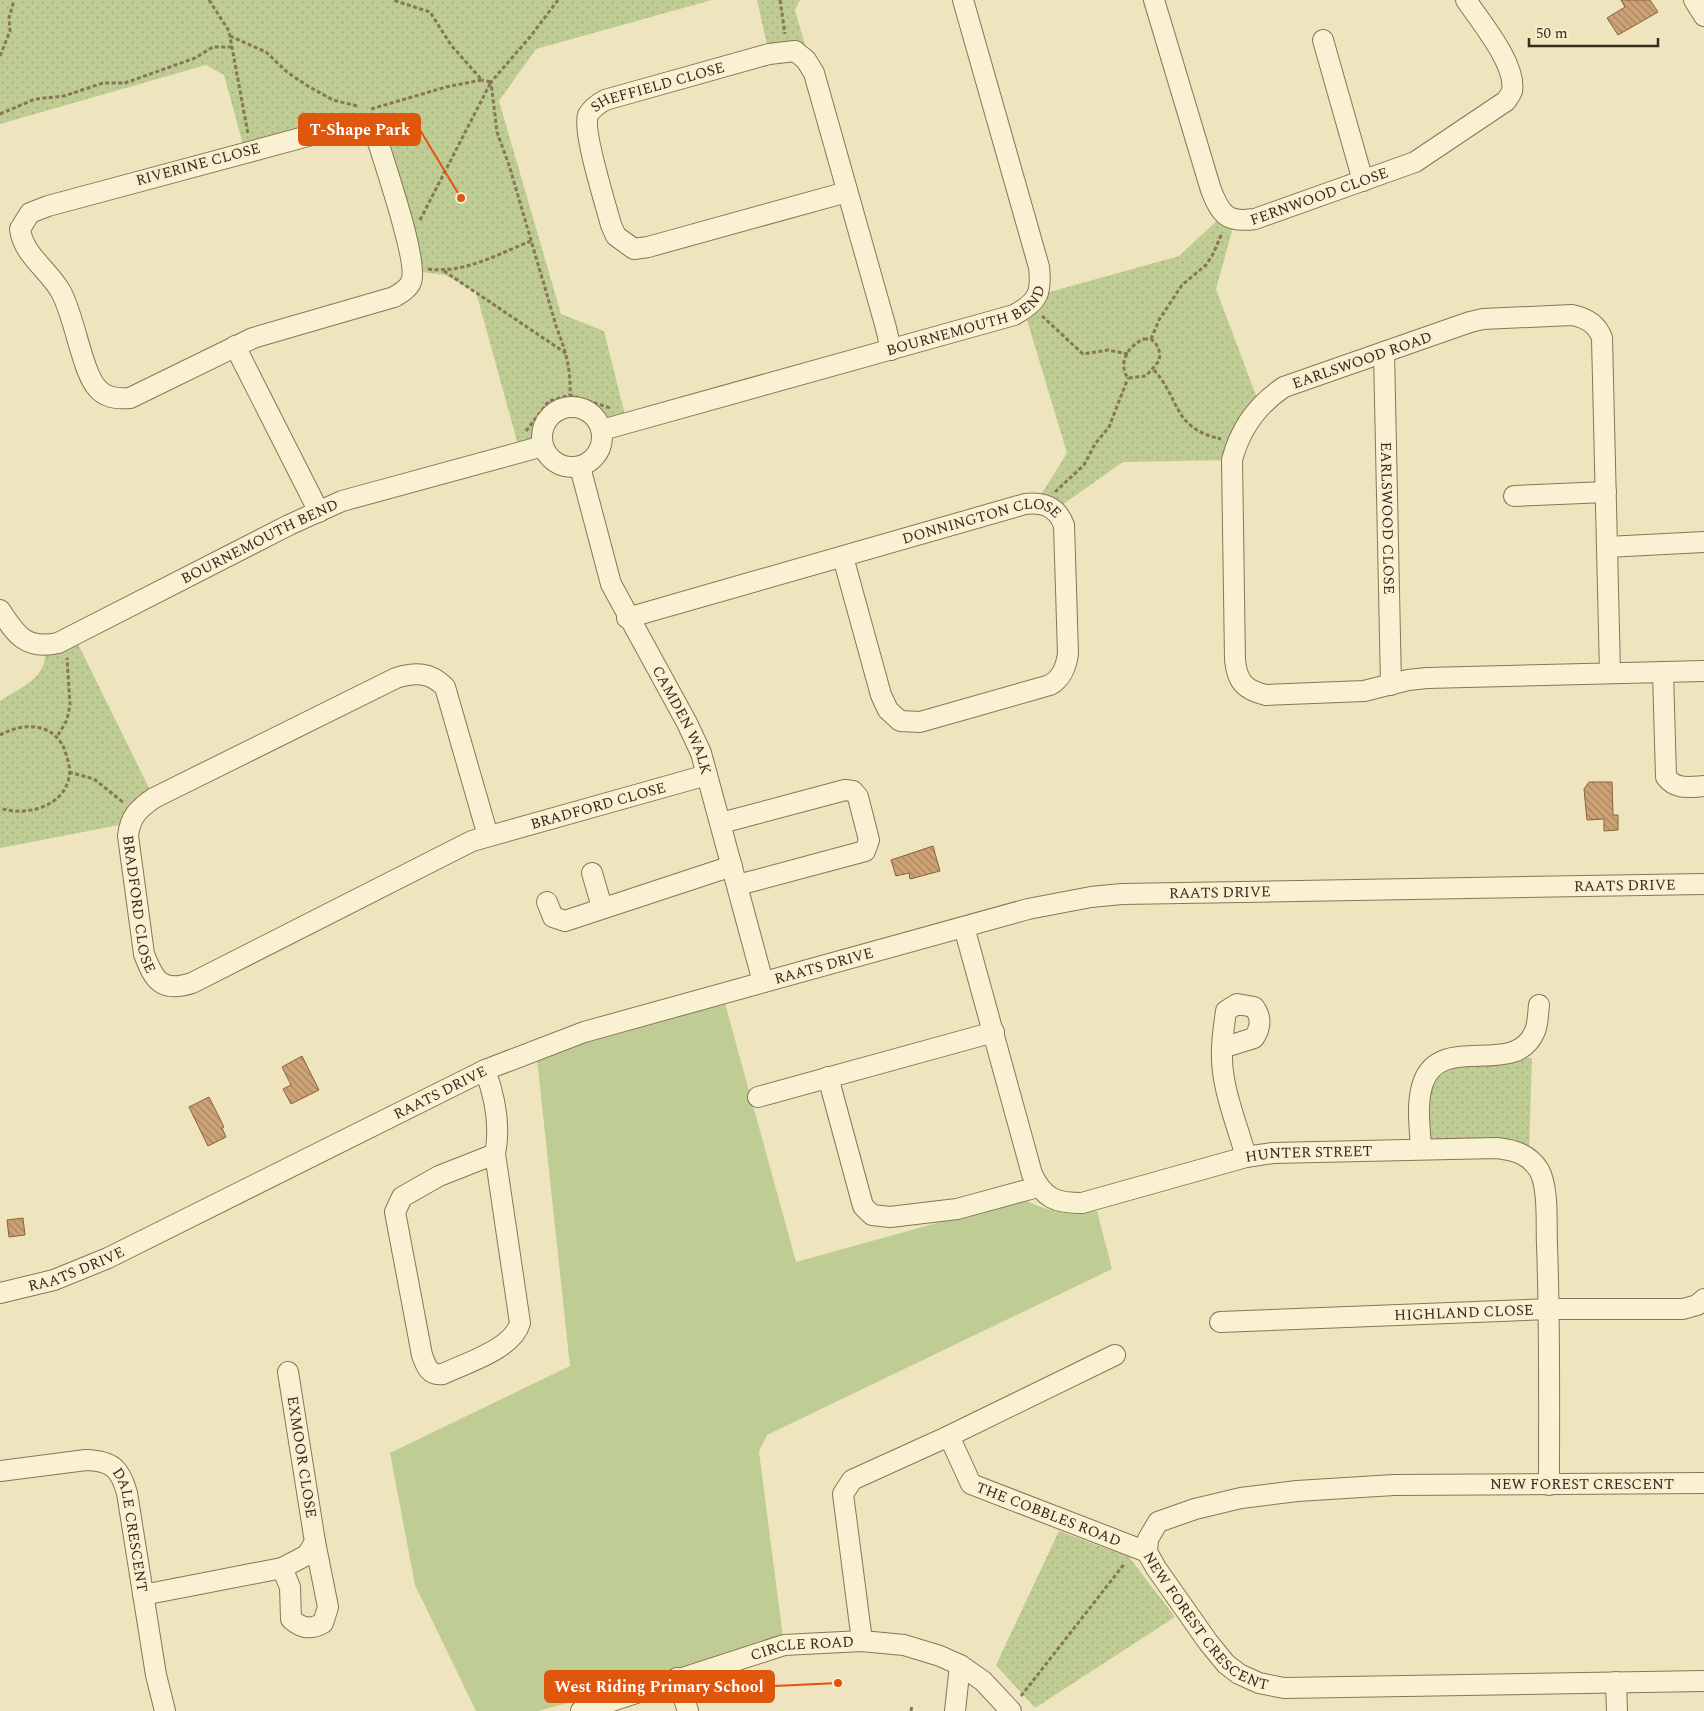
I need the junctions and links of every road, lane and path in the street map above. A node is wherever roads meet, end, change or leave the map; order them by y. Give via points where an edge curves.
1 (14, 0) edge
2 (209, 0) edge
3 (393, 0) edge
4 (558, 0) edge
5 (780, 0) edge
6 (963, 0) edge
7 (1154, 0) edge
8 (1466, 0) edge
9 (1694, 0) edge
10 (1704, 16) edge
11 (230, 36) junction
12 (1323, 40) dead end
13 (232, 47) junction
14 (788, 51) junction
15 (0, 56) edge
16 (482, 80) junction
17 (491, 82) junction
18 (0, 114) edge
19 (251, 150) junction
20 (1363, 181) junction
21 (847, 192) junction
22 (1228, 218) junction
23 (531, 241) junction
24 (407, 244) junction
25 (413, 266) junction
26 (444, 271) junction
27 (1027, 308) junction
28 (1151, 339) junction
29 (235, 346) junction
30 (891, 350) junction
31 (1384, 352) junction
32 (568, 354) junction
33 (1128, 354) junction
34 (1154, 370) junction
35 (1128, 378) junction
36 (570, 395) junction
37 (616, 410) dead end
38 (602, 430) junction
39 (524, 434) dead end
40 (1237, 442) junction
41 (542, 446) junction
42 (580, 466) junction
43 (1606, 492) junction
44 (1514, 496) dead end
45 (1046, 504) junction
46 (319, 512) junction
47 (1704, 542) edge
48 (1607, 547) junction
49 (843, 557) junction
50 (0, 610) edge
51 (627, 618) junction
52 (58, 643) junction
53 (1704, 671) edge
54 (1663, 672) junction
55 (1610, 673) junction
56 (1391, 685) junction
57 (0, 735) edge
58 (58, 735) junction
59 (69, 772) junction
60 (707, 775) junction
61 (1704, 786) edge
62 (0, 808) edge
63 (135, 814) junction
64 (720, 822) junction
65 (488, 836) junction
66 (732, 866) junction
67 (592, 874) dead end
68 (1704, 884) edge
69 (738, 885) junction
70 (547, 902) dead end
71 (602, 907) junction
72 (964, 927) junction
73 (763, 982) junction
74 (1539, 1005) dead end
75 (994, 1032) junction
76 (1222, 1048) dead end
77 (485, 1070) junction
78 (828, 1077) junction
79 (758, 1097) dead end
80 (1421, 1149) junction
81 (495, 1154) junction
82 (1246, 1157) junction
83 (1038, 1187) junction
84 (0, 1293) edge
85 (1704, 1299) edge
86 (1549, 1309) junction
87 (1220, 1322) dead end
88 (1116, 1355) dead end
89 (288, 1372) dead end
90 (949, 1436) junction
91 (0, 1471) edge
92 (1704, 1483) edge
93 (1549, 1485) junction
94 (315, 1542) junction
95 (1142, 1550) junction
96 (282, 1568) junction
97 (143, 1595) junction
98 (862, 1641) junction
99 (960, 1665) junction
100 (677, 1678) junction
101 (1704, 1681) edge
102 (1616, 1682) junction
103 (912, 1705) dead end
104 (1014, 1705) edge
105 (165, 1711) edge
106 (581, 1711) edge
107 (688, 1711) edge
108 (911, 1711) edge
109 (954, 1711) edge
110 (1617, 1711) edge

1 - 15 path via 9,18 10,31
2 - 11 path
3 - 16 path via 430,12 451,45
4 - 17 path
5 - 14 path
6 - 27 street, BOURNEMOUTH BEND via 1039,267 1038,295
7 - 22 street, FERNWOOD CLOSE via 1211,190
8 - 20 street, FERNWOOD CLOSE via 1504,59 1511,76 1512,92 1506,101 1428,155
9 - 10 street
11 - 13 path
11 - 16 path via 266,52 287,72 333,100 371,110 446,87
12 - 20 street
13 - 18 path via 213,47 195,58 125,83 103,83 64,96 34,98
13 - 19 path
14 - 21 street via 806,60 814,73
14 - 21 street, SHEFFIELD CLOSE via 605,100 595,106 588,116 588,134 611,225 616,236 634,249
16 - 17 path
17 - 23 path via 497,132 510,165
17 - 24 path
19 - 24 street, RIVERINE CLOSE via 339,126 360,125 370,130 379,145
19 - 29 street, RIVERINE CLOSE via 37,209 23,221 20,229 21,240 28,252 61,292 90,375 98,389 108,396 130,398
20 - 22 street, FERNWOOD CLOSE via 1255,219 1241,221
21 - 30 street
22 - 28 path via 1214,254 1182,285 1159,320
23 - 26 path via 471,266
23 - 32 path via 557,329
24 - 25 street, RIVERINE CLOSE
25 - 26 path
25 - 29 street, RIVERINE CLOSE via 411,282 405,291 394,297 273,331
26 - 32 path
27 - 30 street, BOURNEMOUTH BEND via 1014,316
27 - 33 path via 1045,318 1083,354 1108,350
28 - 33 path via 1136,342
28 - 34 path via 1159,348 1160,356
29 - 46 street
30 - 38 street, BOURNEMOUTH BEND
31 - 40 street, EARLSWOOD ROAD via 1284,387 1255,412
31 - 43 street, EARLSWOOD ROAD via 1483,319 1572,315 1592,322 1602,338
31 - 56 street, EARLSWOOD CLOSE
32 - 36 path
33 - 35 path via 1123,366
34 - 35 path via 1146,376
34 - 40 path via 1168,387 1178,412 1188,424 1210,436
35 - 45 path via 1109,427 1084,465 1056,490
36 - 37 path
36 - 39 path via 549,400
38 - 41 street via 589,412 580,408 562,408 551,415 543,427
38 - 42 street via 601,448 592,460
40 - 56 street, EARLSWOOD ROAD via 1232,460 1235,660 1242,684 1251,691 1266,695 1364,691
41 - 42 street via 559,465 569,468
41 - 46 street, BOURNEMOUTH BEND via 342,501
42 - 51 street, CAMDEN WALK via 610,584
43 - 44 street
43 - 48 street, EARLSWOOD ROAD
45 - 49 street, DONNINGTON CLOSE via 1025,504
45 - 49 street, DONNINGTON CLOSE via 1061,517 1065,537 1068,654 1063,672 1050,685 920,722 900,721 892,716 885,704
46 - 52 street, BOURNEMOUTH BEND
47 - 48 street
48 - 55 street, EARLSWOOD ROAD
49 - 51 street, DONNINGTON CLOSE
50 - 52 street, BOURNEMOUTH BEND via 20,638 45,646
51 - 60 street, CAMDEN WALK via 687,723
52 - 58 path via 65,650 68,663 70,705 67,720
53 - 54 street, EARLSWOOD ROAD
54 - 55 street, EARLSWOOD ROAD
54 - 61 street via 1666,776 1679,787
55 - 56 street, EARLSWOOD ROAD via 1427,678
57 - 58 path via 19,727 38,727
58 - 59 path via 64,745
59 - 62 path via 66,785 50,804 20,812
59 - 63 path via 94,779
60 - 64 street, CAMDEN WALK
60 - 65 street, BRADFORD CLOSE
63 - 65 street, BRADFORD CLOSE via 148,802 171,790 396,678 419,673 436,678 445,687
63 - 65 street, BRADFORD CLOSE via 128,836 144,954 156,980 167,987 192,983 472,841
64 - 66 street, CAMDEN WALK
64 - 69 street via 845,790 856,794 860,806 869,840 866,851
66 - 69 street, CAMDEN WALK
66 - 71 street
67 - 71 street
68 - 72 street, RAATS DRIVE via 1122,894 1060,903
69 - 73 street, CAMDEN WALK
70 - 71 street via 553,916 562,921
72 - 73 street, RAATS DRIVE
72 - 75 street
73 - 77 street, RAATS DRIVE via 584,1032
74 - 80 street via 1536,1030 1519,1051 1446,1058 1427,1072 1419,1104
75 - 78 street
75 - 83 street
76 - 82 street via 1226,1083
77 - 81 street via 494,1094 498,1138
77 - 84 street, RAATS DRIVE via 108,1258 54,1280
78 - 79 street
78 - 83 street via 863,1206 872,1215 890,1217 958,1209
80 - 82 street, HUNTER STREET
80 - 86 street, HUNTER STREET via 1497,1148 1521,1153 1532,1162 1542,1180 1546,1206
81 - 81 street via 508,1253 520,1309 518,1332 504,1345 443,1374 434,1373 426,1368 422,1355 395,1212 402,1197 424,1184
82 - 83 street, HUNTER STREET via 1082,1204 1061,1203
85 - 86 street, HIGHLAND CLOSE via 1683,1309
86 - 87 street, HIGHLAND CLOSE
86 - 93 street, HUNTER STREET
88 - 90 street
89 - 94 street, EXMOOR CLOSE
90 - 95 street, THE COBBLES ROAD via 971,1484
90 - 98 street via 852,1480 843,1494
91 - 97 street, DALE CRESCENT via 86,1460 100,1460 116,1468 127,1493
92 - 93 street, NEW FOREST CRESCENT
93 - 95 street, NEW FOREST CRESCENT via 1394,1485 1241,1498 1158,1522
94 - 96 street via 307,1556
94 - 96 street, EXMOOR CLOSE via 328,1606 323,1622 311,1628 301,1627 291,1619 290,1587
95 - 102 street, NEW FOREST CRESCENT via 1226,1664 1259,1683 1293,1688
95 - 104 path
96 - 97 street
97 - 105 street, DALE CRESCENT
98 - 99 street, CIRCLE ROAD via 904,1645
98 - 100 street, CIRCLE ROAD via 784,1645
99 - 104 street, CIRCLE ROAD
99 - 109 street
100 - 106 street, CIRCLE ROAD
100 - 107 street
101 - 102 street, NEW FOREST CRESCENT
102 - 110 street
103 - 108 path

